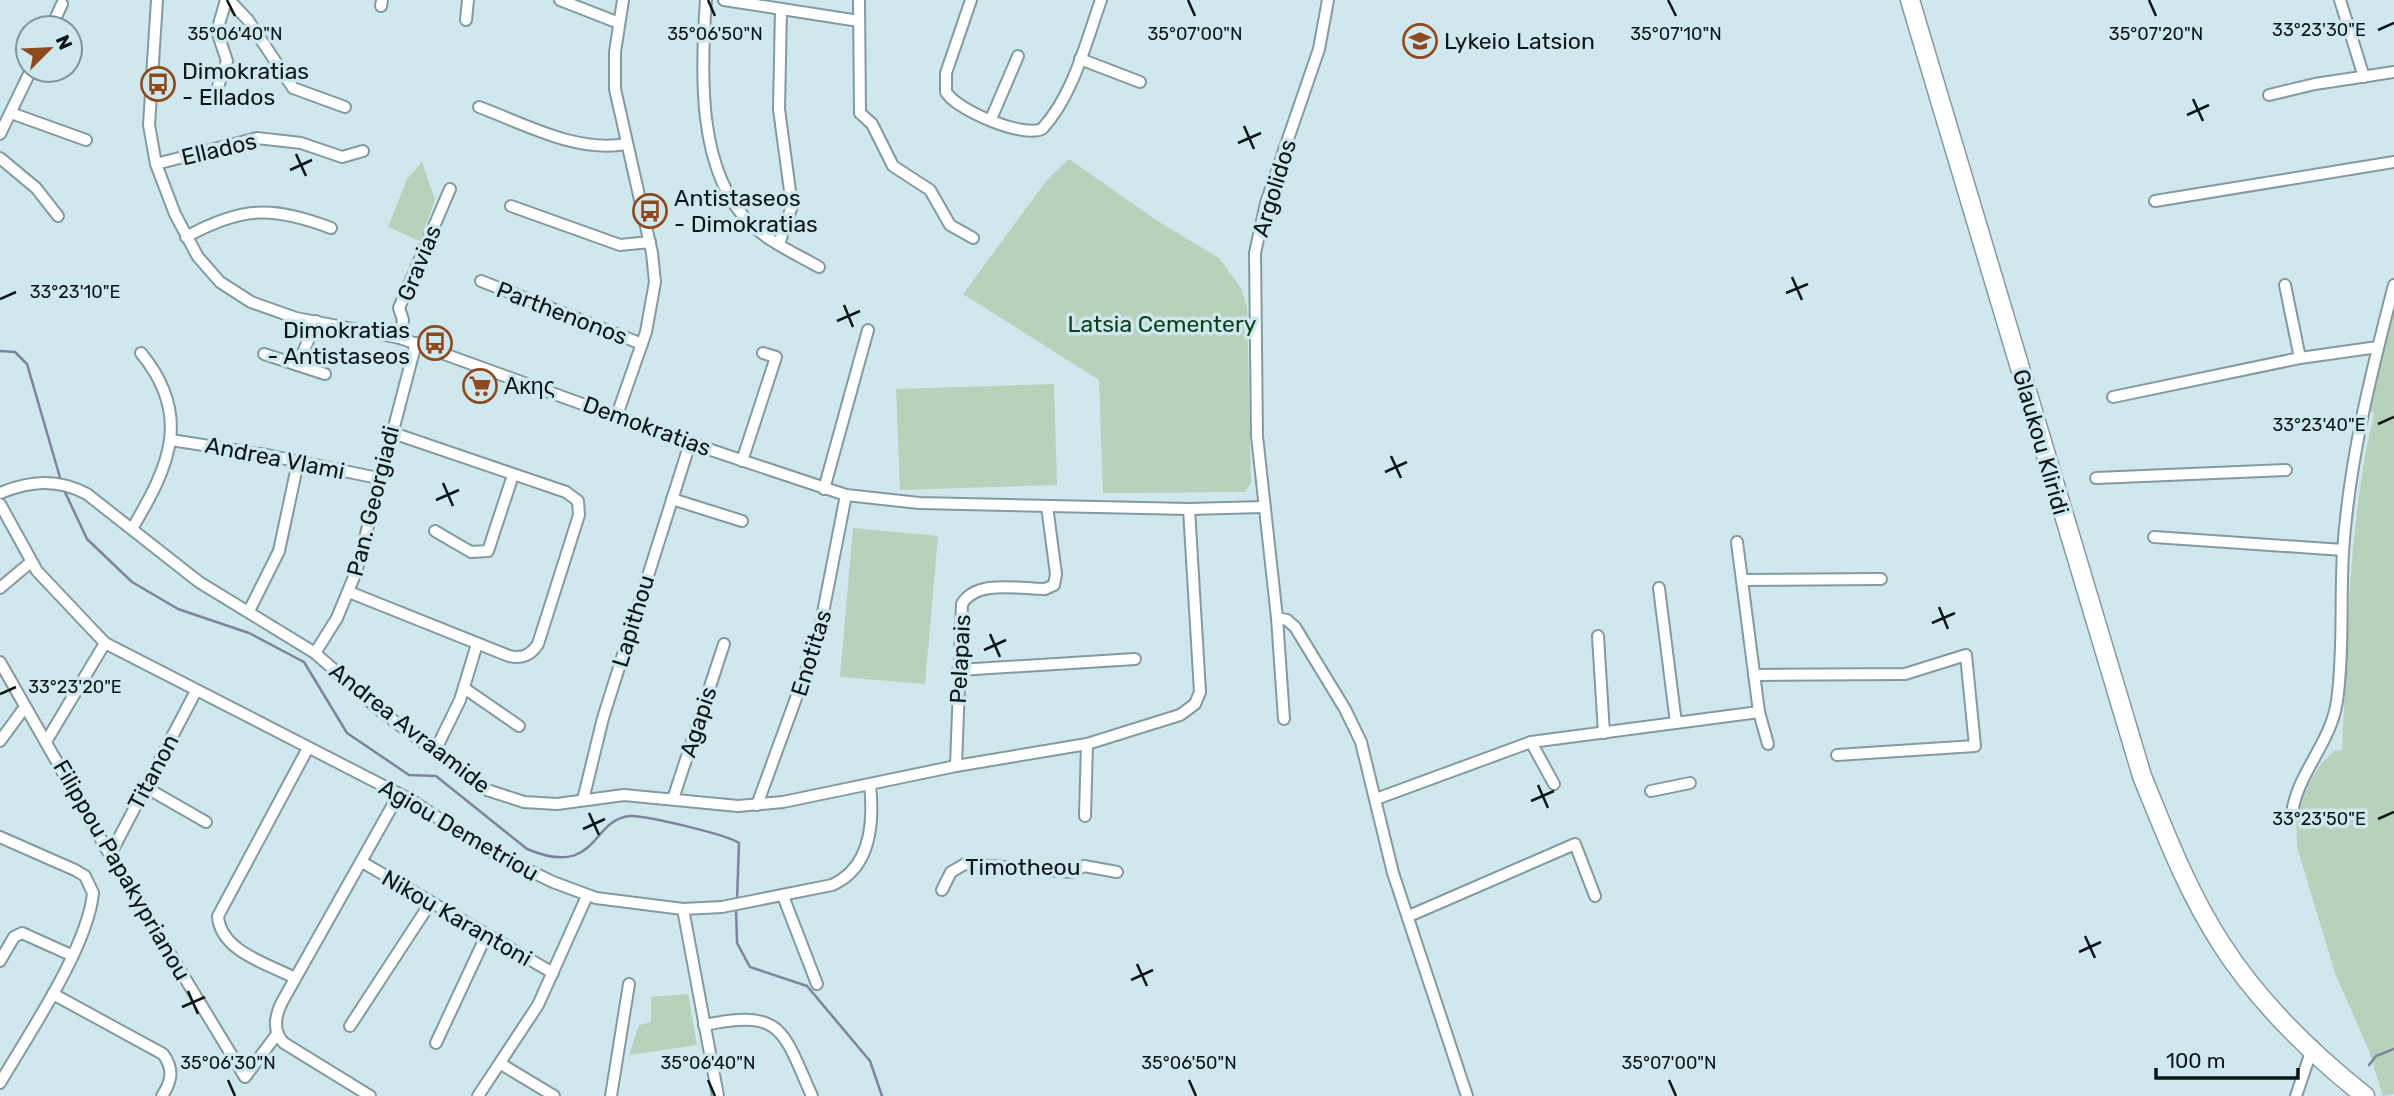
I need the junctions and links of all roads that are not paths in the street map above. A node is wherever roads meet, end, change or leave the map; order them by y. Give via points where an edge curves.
1 (157, 0) edge
2 (227, 0) edge
3 (468, 0) edge
4 (561, 0) edge
5 (623, 0) edge
6 (706, 0) edge
7 (724, 0) edge
8 (859, 0) edge
9 (971, 0) edge
10 (1101, 0) edge
11 (1328, 0) edge
12 (1910, 0) edge
13 (2340, 0) edge
14 (62, 4) dead end
15 (781, 9) junction
16 (57, 14) edge
17 (466, 20) dead end
18 (859, 21) junction
19 (619, 23) junction
20 (1018, 56) dead end
21 (1080, 59) junction
22 (2394, 72) edge
23 (2364, 77) junction
24 (1140, 82) dead end
25 (24, 84) edge
26 (2269, 95) dead end
27 (214, 98) dead end
28 (345, 107) dead end
29 (479, 107) dead end
30 (11, 113) junction
31 (991, 119) junction
32 (0, 134) edge
33 (86, 140) dead end
34 (626, 144) junction
35 (363, 151) dead end
36 (0, 158) edge
37 (2394, 162) edge
38 (156, 164) junction
39 (450, 190) dead end
40 (2155, 201) dead end
41 (512, 206) dead end
42 (58, 216) dead end
43 (331, 228) dead end
44 (186, 237) junction
45 (973, 238) dead end
46 (650, 242) junction
47 (779, 244) junction
48 (818, 267) dead end
49 (481, 281) dead end
50 (2285, 285) dead end
51 (2394, 285) edge
52 (316, 321) junction
53 (868, 330) dead end
54 (400, 338) junction
55 (416, 343) junction
56 (642, 344) junction
57 (2378, 347) junction
58 (141, 353) dead end
59 (763, 353) dead end
60 (264, 354) dead end
61 (2300, 358) junction
62 (298, 365) junction
63 (325, 374) dead end
64 (2113, 397) dead end
65 (617, 415) junction
66 (390, 432) junction
67 (171, 440) junction
68 (690, 443) junction
69 (742, 461) junction
70 (299, 462) junction
71 (2287, 470) dead end
72 (513, 475) junction
73 (378, 478) junction
74 (2096, 478) dead end
75 (824, 489) junction
76 (0, 493) edge
77 (846, 495) junction
78 (672, 499) junction
79 (0, 504) edge
80 (1047, 506) junction
81 (1263, 507) junction
82 (1189, 509) junction
83 (741, 521) dead end
84 (133, 527) junction
85 (435, 531) dead end
86 (2154, 537) dead end
87 (1737, 542) dead end
88 (2343, 550) junction
89 (31, 562) junction
90 (1881, 579) dead end
91 (1742, 580) junction
92 (0, 587) edge
93 (1658, 588) dead end
94 (349, 592) junction
95 (249, 611) junction
96 (1277, 618) junction
97 (1598, 636) dead end
98 (105, 643) junction
99 (477, 644) junction
100 (724, 644) dead end
101 (315, 653) junction
102 (1135, 659) dead end
103 (0, 662) edge
104 (958, 670) junction
105 (1754, 675) junction
106 (464, 688) junction
107 (196, 691) junction
108 (25, 707) junction
109 (1759, 712) junction
110 (1284, 719) dead end
111 (1676, 723) junction
112 (519, 726) dead end
113 (1604, 733) junction
114 (47, 740) junction
115 (0, 741) edge
116 (1531, 742) junction
117 (1087, 744) junction
118 (1768, 744) dead end
119 (308, 748) junction
120 (435, 751) junction
121 (1837, 755) dead end
122 (956, 766) junction
123 (1554, 783) dead end
124 (1690, 783) dead end
125 (870, 785) junction
126 (145, 787) junction
127 (1651, 791) dead end
128 (399, 793) junction
129 (673, 799) junction
130 (1376, 799) junction
131 (583, 800) junction
132 (757, 805) junction
133 (2292, 813) dead end
134 (1085, 816) dead end
135 (206, 822) dead end
136 (0, 836) edge
137 (110, 855) junction
138 (362, 862) junction
139 (1117, 872) dead end
140 (942, 890) dead end
141 (587, 896) junction
142 (783, 896) junction
143 (1595, 896) dead end
144 (431, 902) junction
145 (683, 909) junction
146 (1409, 916) junction
147 (486, 936) junction
148 (71, 955) junction
149 (0, 961) edge
150 (553, 973) junction
151 (295, 978) junction
152 (629, 984) dead end
153 (817, 984) dead end
154 (53, 994) junction
155 (704, 1025) junction
156 (350, 1026) dead end
157 (277, 1034) junction
158 (436, 1043) dead end
159 (2313, 1047) junction
160 (501, 1064) junction
161 (0, 1083) edge
162 (162, 1096) edge
163 (370, 1096) edge
164 (478, 1096) edge
165 (554, 1096) edge
166 (611, 1096) edge
167 (718, 1096) edge
168 (812, 1096) edge
169 (1467, 1096) edge
170 (2296, 1096) edge
171 (2365, 1096) edge
172 (2377, 1096) edge

1 - 38 street, Demokratias via 149,125
2 - 27 street via 217,31 228,61
2 - 28 street via 248,20 293,88
3 - 17 street
4 - 19 street
5 - 19 street
6 - 47 street via 704,95 716,159 740,212
7 - 15 street
8 - 18 street
9 - 31 street via 945,86 960,107
10 - 21 street
11 - 81 street, Argolidos via 1319,49 1266,203 1255,253 1257,436
12 - 159 main road, Glaukou Kliridi via 2141,776 2187,879 2255,976
13 - 23 street
14 - 16 street
15 - 18 street
15 - 47 street via 779,109 792,206
18 - 45 street via 860,113 872,124 893,166 930,190 950,225
19 - 34 street via 614,78
20 - 31 street
21 - 24 street
21 - 31 street via 1049,120 1037,131 1023,132
22 - 23 street
23 - 26 street
25 - 30 street
29 - 34 street via 584,145
30 - 32 street
30 - 33 street
34 - 46 street
35 - 38 street, Ellados via 342,157 300,143 257,138
36 - 42 street via 36,187
37 - 40 street
38 - 44 street, Demokratias
39 - 54 street, Gravias via 399,308 403,320
41 - 46 street via 620,245
43 - 44 street via 275,211 230,217
44 - 52 street, Demokratias via 210,272 235,294 270,310
46 - 56 street via 655,288
47 - 48 street
49 - 56 street, Parthenonos
50 - 61 street
51 - 57 street
52 - 54 street, Demokratias
52 - 62 street
53 - 75 street
54 - 55 street, Demokratias
55 - 65 street, Demokratias
55 - 66 street, Pan. Georgiadi
56 - 65 street
57 - 61 street
57 - 88 street via 2362,416
58 - 67 street via 164,389
59 - 69 street via 776,357
60 - 62 street
61 - 64 street
62 - 63 street
65 - 68 street, Demokratias
66 - 72 street
66 - 73 street, Pan. Georgiadi
67 - 70 street, Andrea Vlami
67 - 84 street via 162,475
68 - 69 street, Demokratias
68 - 78 street, Lapithou
69 - 75 street, Demokratias
70 - 73 street, Andrea Vlami
70 - 95 street via 279,551
71 - 74 street
72 - 85 street via 488,551 471,552
72 - 99 street via 566,492 578,501 580,513 538,644 529,654 513,657
73 - 94 street, Pan. Georgiadi
75 - 77 street, Demokratias
76 - 84 street, Andrea Avraamide via 34,483 68,485
77 - 80 street, Demokratias via 919,503
77 - 132 street, Enotitas via 818,638
78 - 83 street
78 - 131 street, Lapithou via 603,718
79 - 89 street, Agiou Demetriou
80 - 82 street, Demokratias
80 - 104 street, Pelapais via 1056,582 1045,589 984,589 969,594 960,610
81 - 82 street, Demokratias
81 - 96 street, Argolidos
82 - 117 street, Andrea Avraamide via 1198,699 1180,715
84 - 95 street, Andrea Avraamide via 199,582
86 - 88 street
87 - 91 street
88 - 133 street via 2335,712 2326,741 2300,783
89 - 92 street
89 - 98 street, Agiou Demetriou
90 - 91 street
91 - 105 street
93 - 111 street
94 - 99 street
94 - 101 street, Pan. Georgiadi
95 - 101 street, Andrea Avraamide
96 - 110 street, Argolidos
96 - 130 street via 1295,627 1352,722
97 - 113 street
98 - 107 street, Agiou Demetriou
98 - 114 street
99 - 106 street
100 - 129 street, Agapis
101 - 120 street, Andrea Avraamide
102 - 104 street
103 - 108 street, Filippou Papakyprianou
104 - 122 street, Pelapais
105 - 109 street
105 - 121 street via 1905,674 1966,655 1975,746
106 - 112 street
106 - 120 street
107 - 119 street, Agiou Demetriou
107 - 126 street, Titanon
108 - 114 street, Filippou Papakyprianou
108 - 115 street
109 - 111 street
109 - 118 street
111 - 113 street
113 - 116 street
114 - 137 street, Filippou Papakyprianou
116 - 123 street
116 - 130 street
117 - 122 street, Andrea Avraamide
117 - 134 street
119 - 128 street, Agiou Demetriou
119 - 151 street via 220,908 220,929 232,945
120 - 131 street, Andrea Avraamide via 504,798 547,804
122 - 125 street, Andrea Avraamide
124 - 127 street
125 - 132 street, Andrea Avraamide
125 - 142 street, Agiou Demetriou via 870,827 861,859 851,874 832,885
126 - 135 street
126 - 137 street, Titanon
128 - 138 street
128 - 141 street, Agiou Demetriou via 485,849
129 - 131 street, Andrea Avraamide via 624,795
129 - 132 street, Andrea Avraamide
130 - 146 street
136 - 148 street via 75,870 89,883 92,904
137 - 157 street, Filippou Papakyprianou via 245,1077
138 - 144 street, Nikou Karantoni
138 - 151 street
139 - 140 street, Timotheou via 1084,866 1072,872 965,863 951,872
141 - 145 street, Agiou Demetriou
141 - 150 street
142 - 145 street, Agiou Demetriou
142 - 153 street
143 - 146 street via 1575,844
144 - 147 street, Nikou Karantoni
144 - 156 street
145 - 155 street
146 - 169 street
147 - 150 street, Nikou Karantoni
147 - 158 street
148 - 149 street via 19,934
148 - 154 street
150 - 160 street
151 - 157 street via 277,1013
152 - 166 street
154 - 161 street
154 - 162 street via 163,1054 171,1077
155 - 167 street
155 - 168 street via 748,1017 772,1026 789,1046
157 - 163 street via 289,1047
159 - 170 street
159 - 171 main road, Glaukou Kliridi
159 - 172 main road, Glaukou Kliridi
160 - 164 street
160 - 165 street

